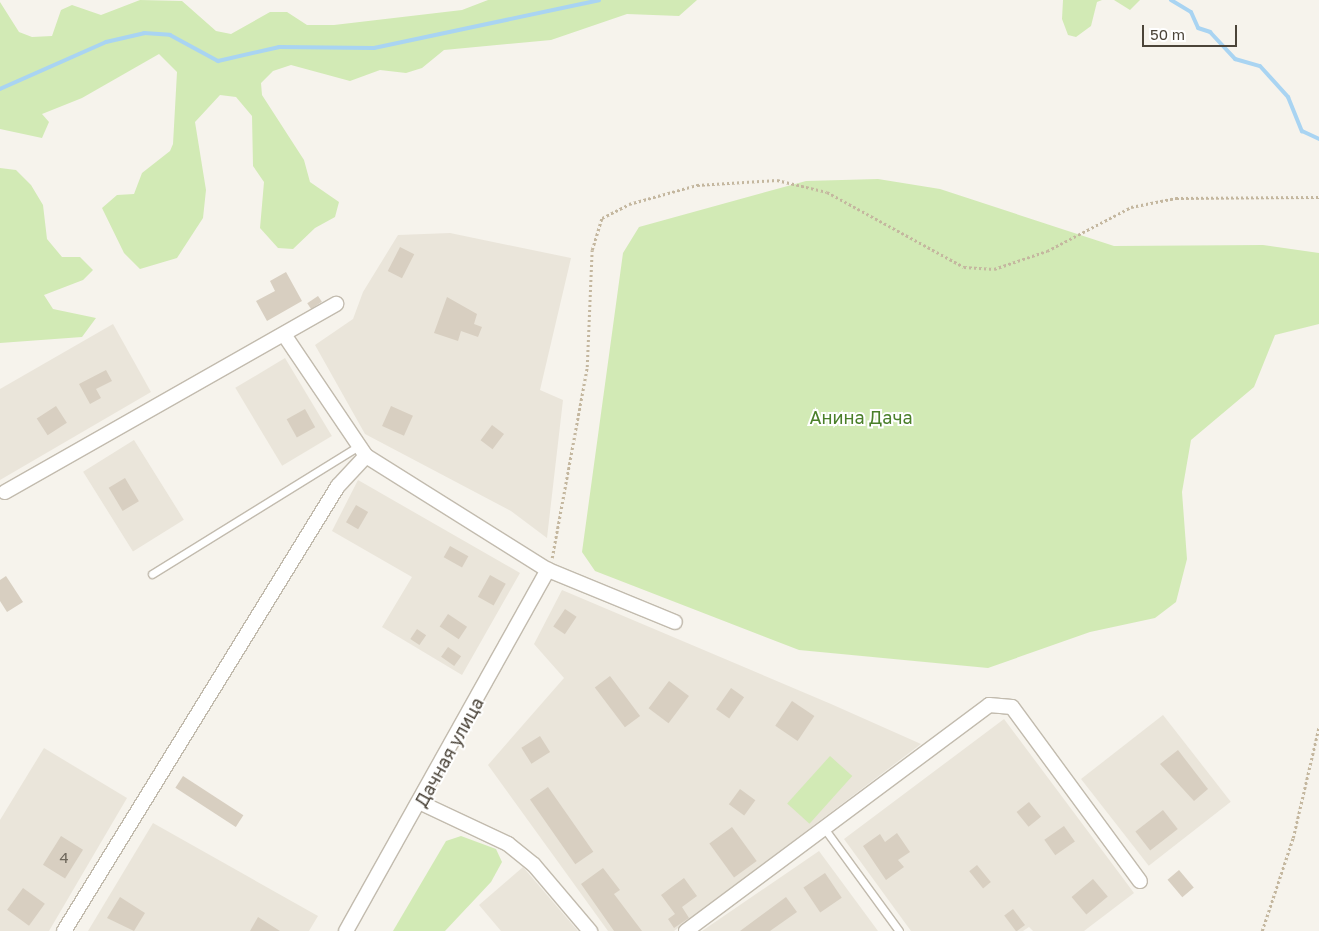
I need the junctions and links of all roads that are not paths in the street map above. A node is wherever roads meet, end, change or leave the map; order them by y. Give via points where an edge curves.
1 (336, 304) dead end
2 (285, 336) junction
3 (362, 452) junction
4 (5, 492) dead end
5 (548, 570) junction
6 (152, 574) dead end
7 (676, 622) dead end
8 (421, 803) junction
9 (824, 828) junction
10 (1140, 881) dead end
11 (64, 931) edge
12 (346, 931) edge
13 (590, 931) edge
14 (686, 931) edge
15 (899, 931) edge

1 - 2 street
2 - 3 street
2 - 4 street
3 - 5 street
3 - 6 lane
3 - 11 street
5 - 7 street
5 - 8 street, Дачная улица
8 - 12 street, Дачная улица
8 - 13 street via 508,844 534,865
9 - 10 street via 989,705 1000,704 1012,708
9 - 14 street
9 - 15 lane

